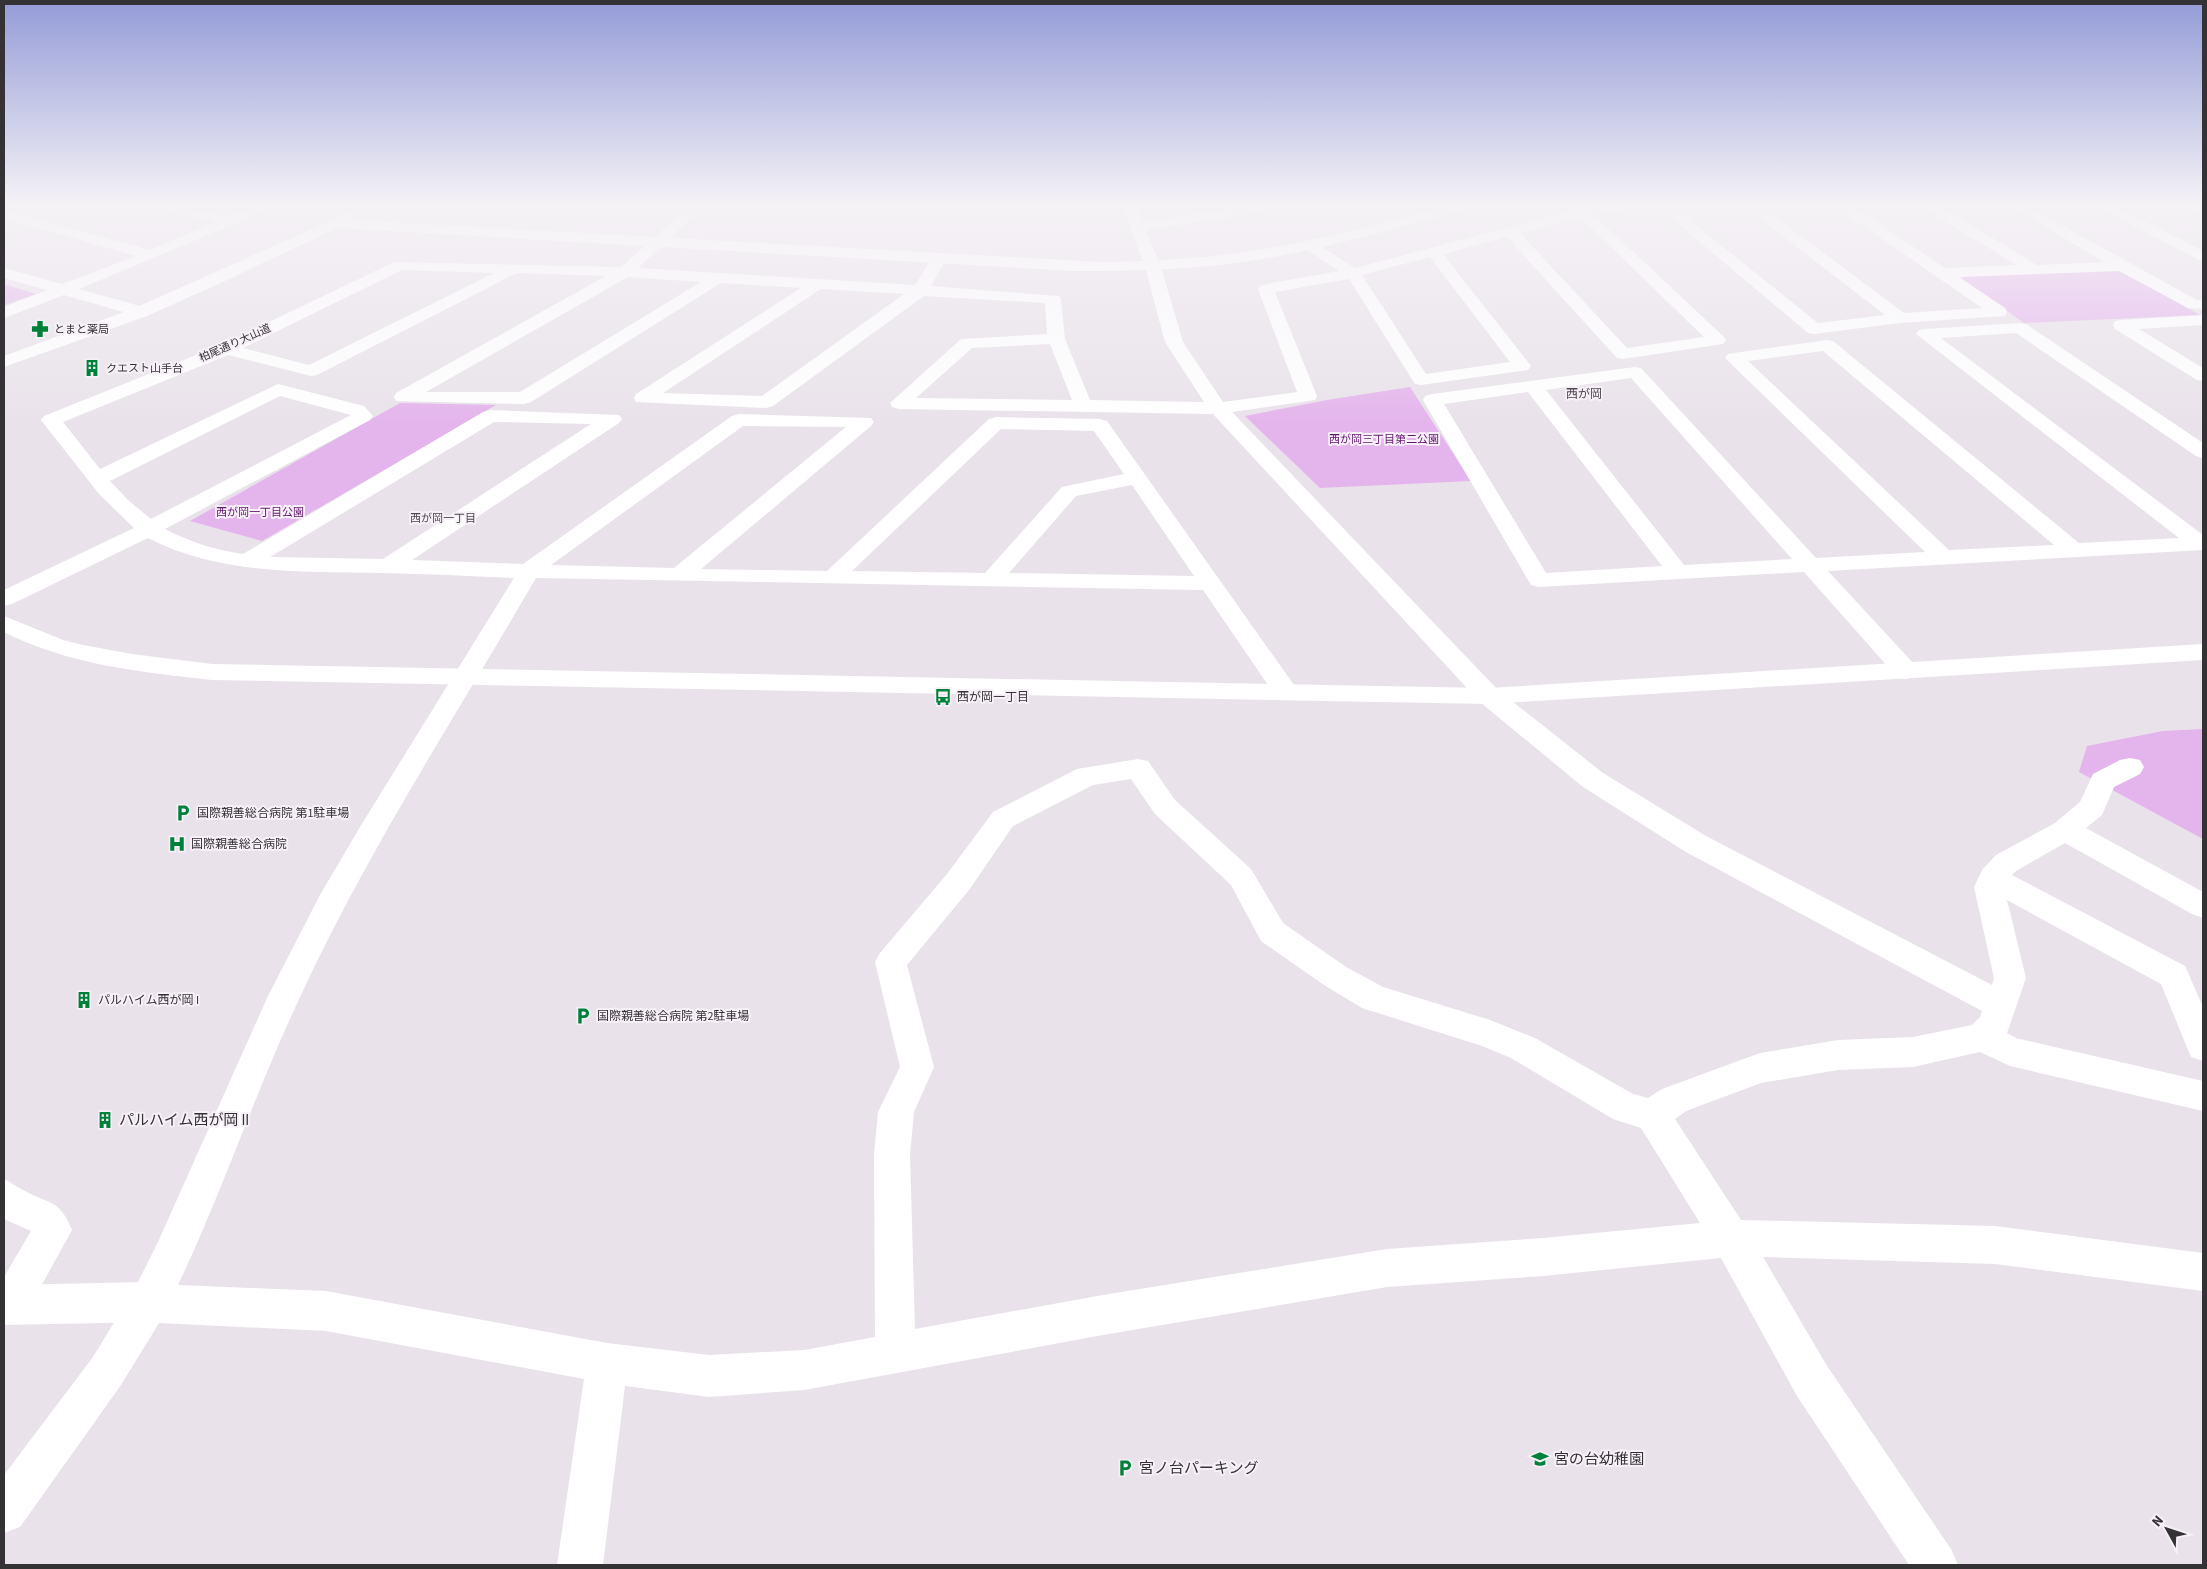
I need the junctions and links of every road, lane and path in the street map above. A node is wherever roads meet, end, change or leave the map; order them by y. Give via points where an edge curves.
1 (24, 279) edge
2 (92, 279) edge
3 (216, 279) edge
4 (369, 279) edge
5 (493, 279) edge
6 (612, 279) edge
7 (716, 279) edge
8 (738, 279) edge
9 (926, 279) edge
10 (1156, 279) edge
11 (1320, 279) edge
12 (1358, 279) edge
13 (1455, 279) edge
14 (1554, 279) edge
15 (1652, 279) edge
16 (1753, 279) edge
17 (1849, 279) edge
18 (1953, 279) edge
19 (2146, 279) edge
20 (818, 284) junction
21 (920, 290) junction
22 (63, 291) junction
23 (2203, 304) edge
24 (141, 312) junction
25 (4, 313) edge
26 (1900, 318) junction
27 (2203, 320) edge
28 (1056, 339) junction
29 (227, 348) junction
30 (4, 362) edge
31 (2203, 376) edge
32 (1533, 386) junction
33 (1084, 405) junction
34 (1218, 408) junction
35 (2203, 452) edge
36 (99, 478) junction
37 (1137, 478) junction
38 (149, 529) junction
39 (2202, 543) edge
40 (2075, 551) junction
41 (1944, 558) junction
42 (246, 562) junction
43 (388, 566) junction
44 (1811, 566) junction
45 (528, 571) junction
46 (1678, 572) junction
47 (681, 574) junction
48 (834, 576) junction
49 (992, 579) junction
50 (1210, 583) junction
51 (4, 599) edge
52 (4, 623) edge
53 (2203, 652) edge
54 (1906, 670) junction
55 (467, 676) junction
56 (1286, 692) junction
57 (1488, 696) junction
58 (2130, 767) dead end
59 (2065, 830) junction
60 (1992, 878) junction
61 (2203, 906) edge
62 (2000, 1005) junction
63 (1982, 1038) junction
64 (2203, 1046) edge
65 (2203, 1096) edge
66 (1652, 1115) junction
67 (4, 1197) edge
68 (1731, 1238) junction
69 (2203, 1272) edge
70 (149, 1302) junction
71 (6, 1305) edge
72 (895, 1353) junction
73 (607, 1364) junction
74 (4, 1511) edge
75 (580, 1565) edge
76 (1935, 1565) edge

1 - 22 street
2 - 22 street
3 - 24 street
4 - 29 street, 柏尾通り大山道
5 - 29 street via 311,371
6 - 7 street via 403,397 524,398
8 - 20 street, 柏尾通り大山道
9 - 21 street
10 - 34 street via 1174,342
11 - 34 street via 1266,289 1308,396
12 - 13 street via 1421,380 1522,366
14 - 15 street via 1623,354 1717,340
16 - 26 street via 1814,329
17 - 26 street
18 - 26 street via 1998,312
19 - 23 street via 2194,305
20 - 21 street, 柏尾通り大山道
20 - 21 street via 643,398 766,402
21 - 28 street, 柏尾通り大山道 via 1053,299
22 - 24 street
22 - 25 street
24 - 30 street
27 - 31 street via 2122,325
28 - 33 street
28 - 33 street via 967,343 899,403
29 - 36 street, 柏尾通り大山道 via 51,420
32 - 44 street via 1635,372
32 - 46 street
32 - 46 street via 1432,400 1540,580
33 - 34 street
34 - 57 street
35 - 39 street via 2020,328 1925,334
36 - 38 street via 122,506
36 - 38 street via 278,390 358,410 363,416
37 - 48 street via 1100,425 996,423
37 - 49 street via 1069,491
37 - 50 street
38 - 42 street via 175,542
38 - 51 street
39 - 40 street
40 - 41 street
40 - 41 street via 1827,345 1734,358
41 - 44 street
42 - 43 street via 292,566
42 - 43 street via 490,416 612,419
43 - 45 street
44 - 46 street
44 - 54 street
45 - 47 street
45 - 47 street via 739,420 864,422
45 - 55 street
47 - 48 street
48 - 49 street
49 - 50 street
50 - 56 street
52 - 55 street via 52,645 93,657 212,672
53 - 54 street
54 - 57 street
55 - 56 street
55 - 70 street via 331,903 288,988
56 - 57 street
57 - 62 street via 1593,780 1696,844
58 - 59 street via 2103,781 2092,808
59 - 60 street via 2006,863
59 - 61 street
60 - 62 street via 1989,887 2010,978
60 - 64 street via 2174,975
62 - 63 street via 1994,1025
63 - 65 street via 2010,1051
63 - 66 street via 1913,1052 1838,1054 1760,1068 1674,1100
66 - 68 street
66 - 72 street via 1625,1108 1499,1037 1373,998 1335,976 1272,932 1241,877 1165,807 1138,768 1087,776 1003,819 958,882 891,962 917,1067 896,1112 892,1155
67 - 71 street via 10,1203 43,1217 53,1230
68 - 69 street via 1995,1245
68 - 72 street via 1543,1257 1387,1268
68 - 76 street via 1812,1381
70 - 71 street
70 - 73 street via 326,1311
70 - 74 street via 107,1371
72 - 73 street via 804,1370 709,1376
73 - 75 street

